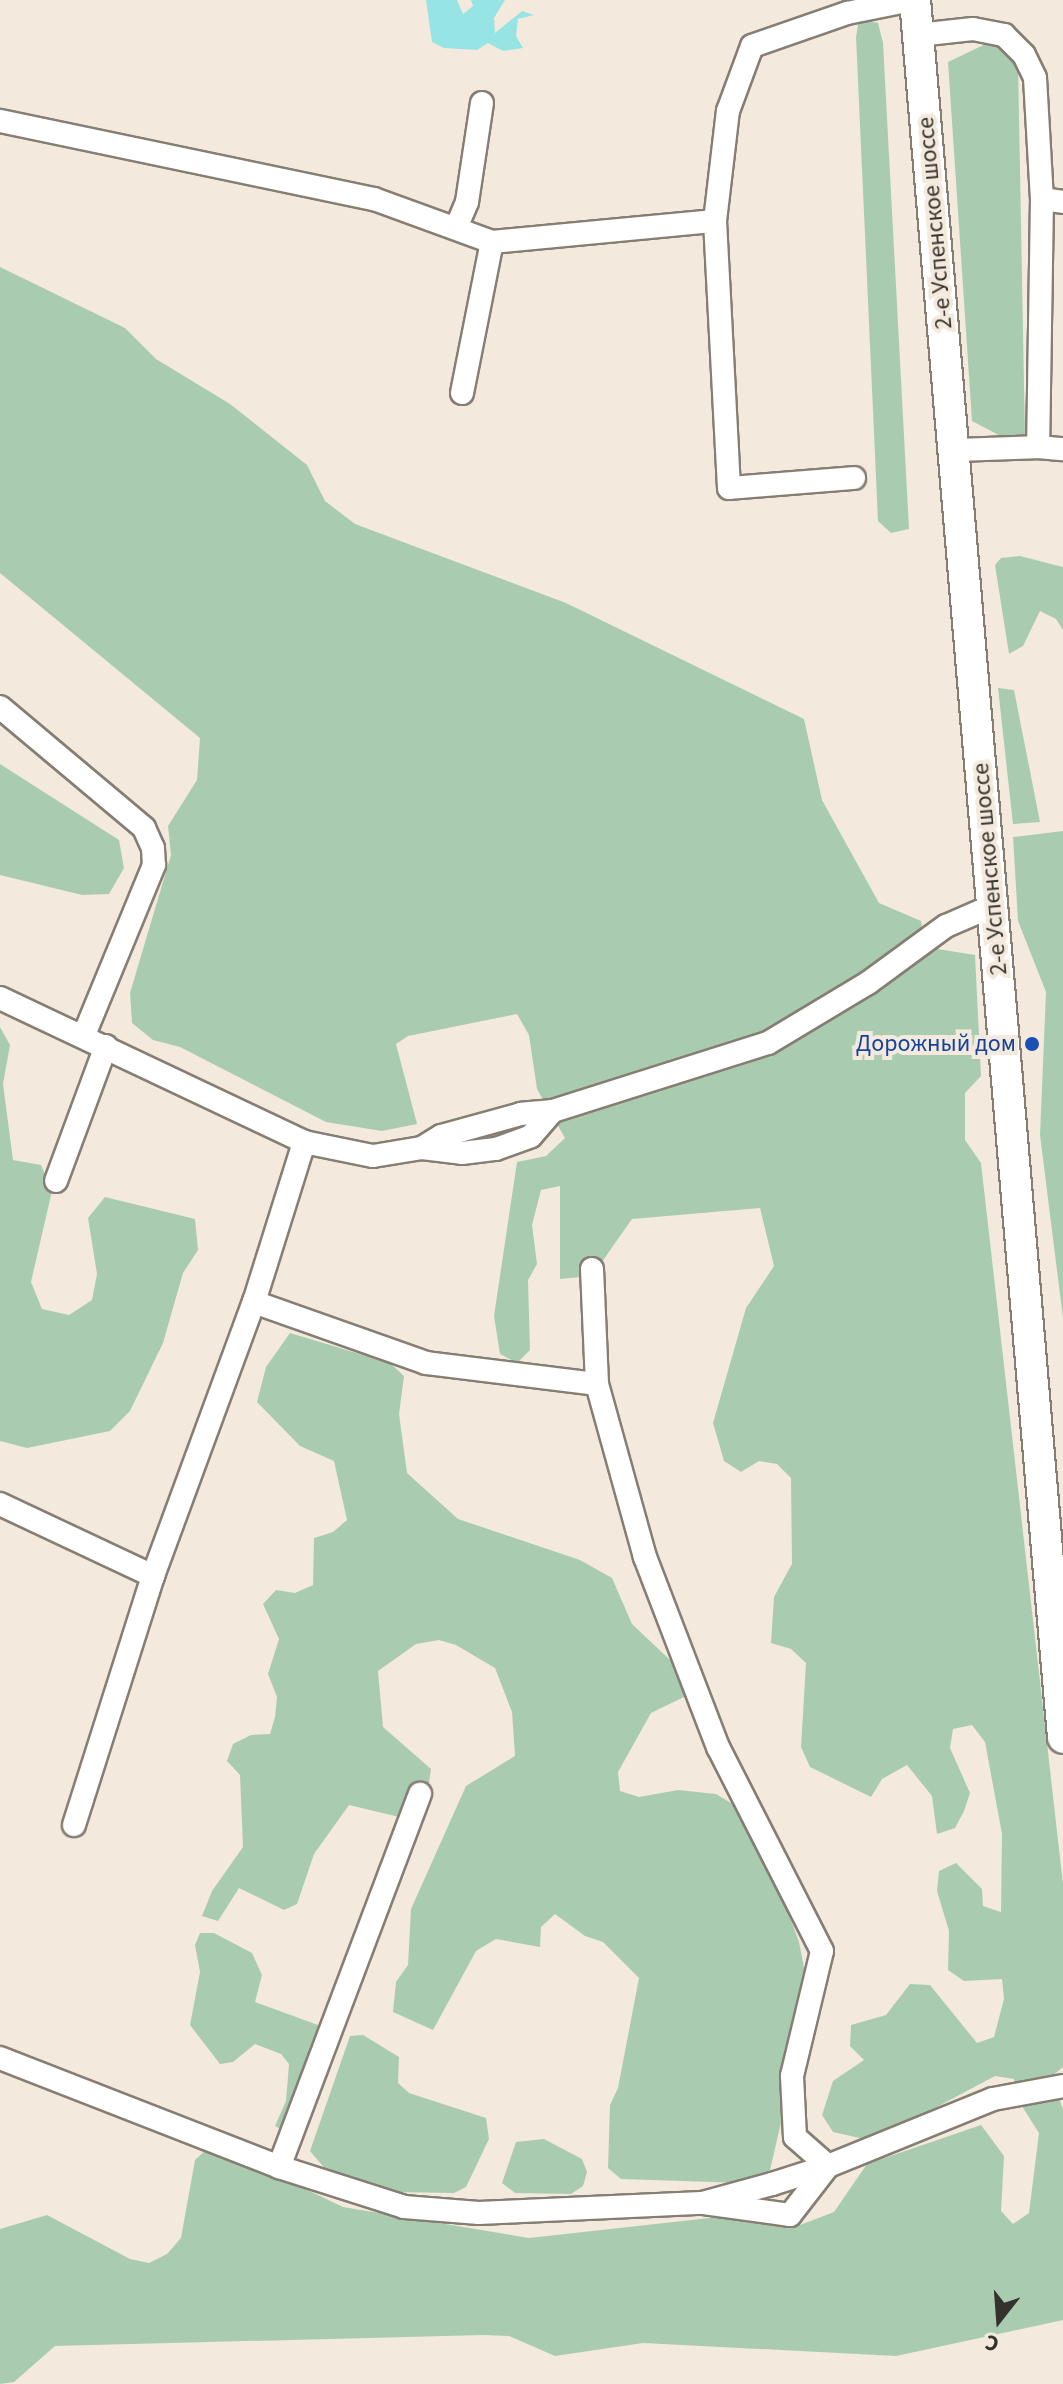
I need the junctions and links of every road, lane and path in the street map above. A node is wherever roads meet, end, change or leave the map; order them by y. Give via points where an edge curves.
1 (914, 0) edge
2 (918, 35) junction
3 (482, 103) dead end
4 (0, 121) edge
5 (1052, 201) edge
6 (715, 221) junction
7 (456, 228) junction
8 (492, 242) junction
9 (462, 393) dead end
10 (1038, 447) junction
11 (1063, 449) edge
12 (954, 450) junction
13 (854, 478) dead end
14 (0, 707) edge
15 (992, 906) junction
16 (0, 998) edge
17 (84, 1035) junction
18 (106, 1046) junction
19 (304, 1142) junction
20 (56, 1181) dead end
21 (592, 1269) dead end
22 (254, 1302) junction
23 (597, 1384) junction
24 (0, 1504) edge
25 (153, 1576) junction
26 (1063, 1738) edge
27 (420, 1794) dead end
28 (74, 1825) dead end
29 (0, 2058) edge
30 (1063, 2086) edge
31 (828, 2166) junction
32 (279, 2167) junction
33 (702, 2203) junction

1 - 2 main road, 2-е Успенское шоссе
1 - 6 street via 847,13 752,46 728,111
2 - 5 street via 973,29 1004,35 1024,55 1039,99
2 - 12 main road, 2-е Успенское шоссе
3 - 7 street via 467,202
4 - 7 street via 374,199
5 - 10 street
6 - 8 street
6 - 13 street via 729,488
7 - 8 street
8 - 9 street
10 - 11 street
10 - 12 street
12 - 15 main road, 2-е Успенское шоссе
14 - 17 street via 144,828 153,848 154,865
15 - 19 street via 946,926 868,983 768,1043 553,1111 531,1136 496,1149 462,1153 422,1148 373,1156
15 - 26 main road, 2-е Успенское шоссе
16 - 17 street
17 - 18 street
18 - 19 street
18 - 20 street
19 - 22 street
21 - 23 street
22 - 23 street via 426,1363
22 - 25 street
23 - 31 street via 645,1557 718,1747 822,1951 792,2076 795,2137
24 - 25 street
25 - 28 street
27 - 32 street
29 - 32 street
30 - 31 street via 993,2099
31 - 33 street
31 - 33 street via 790,2215
32 - 33 street via 404,2207 479,2213

